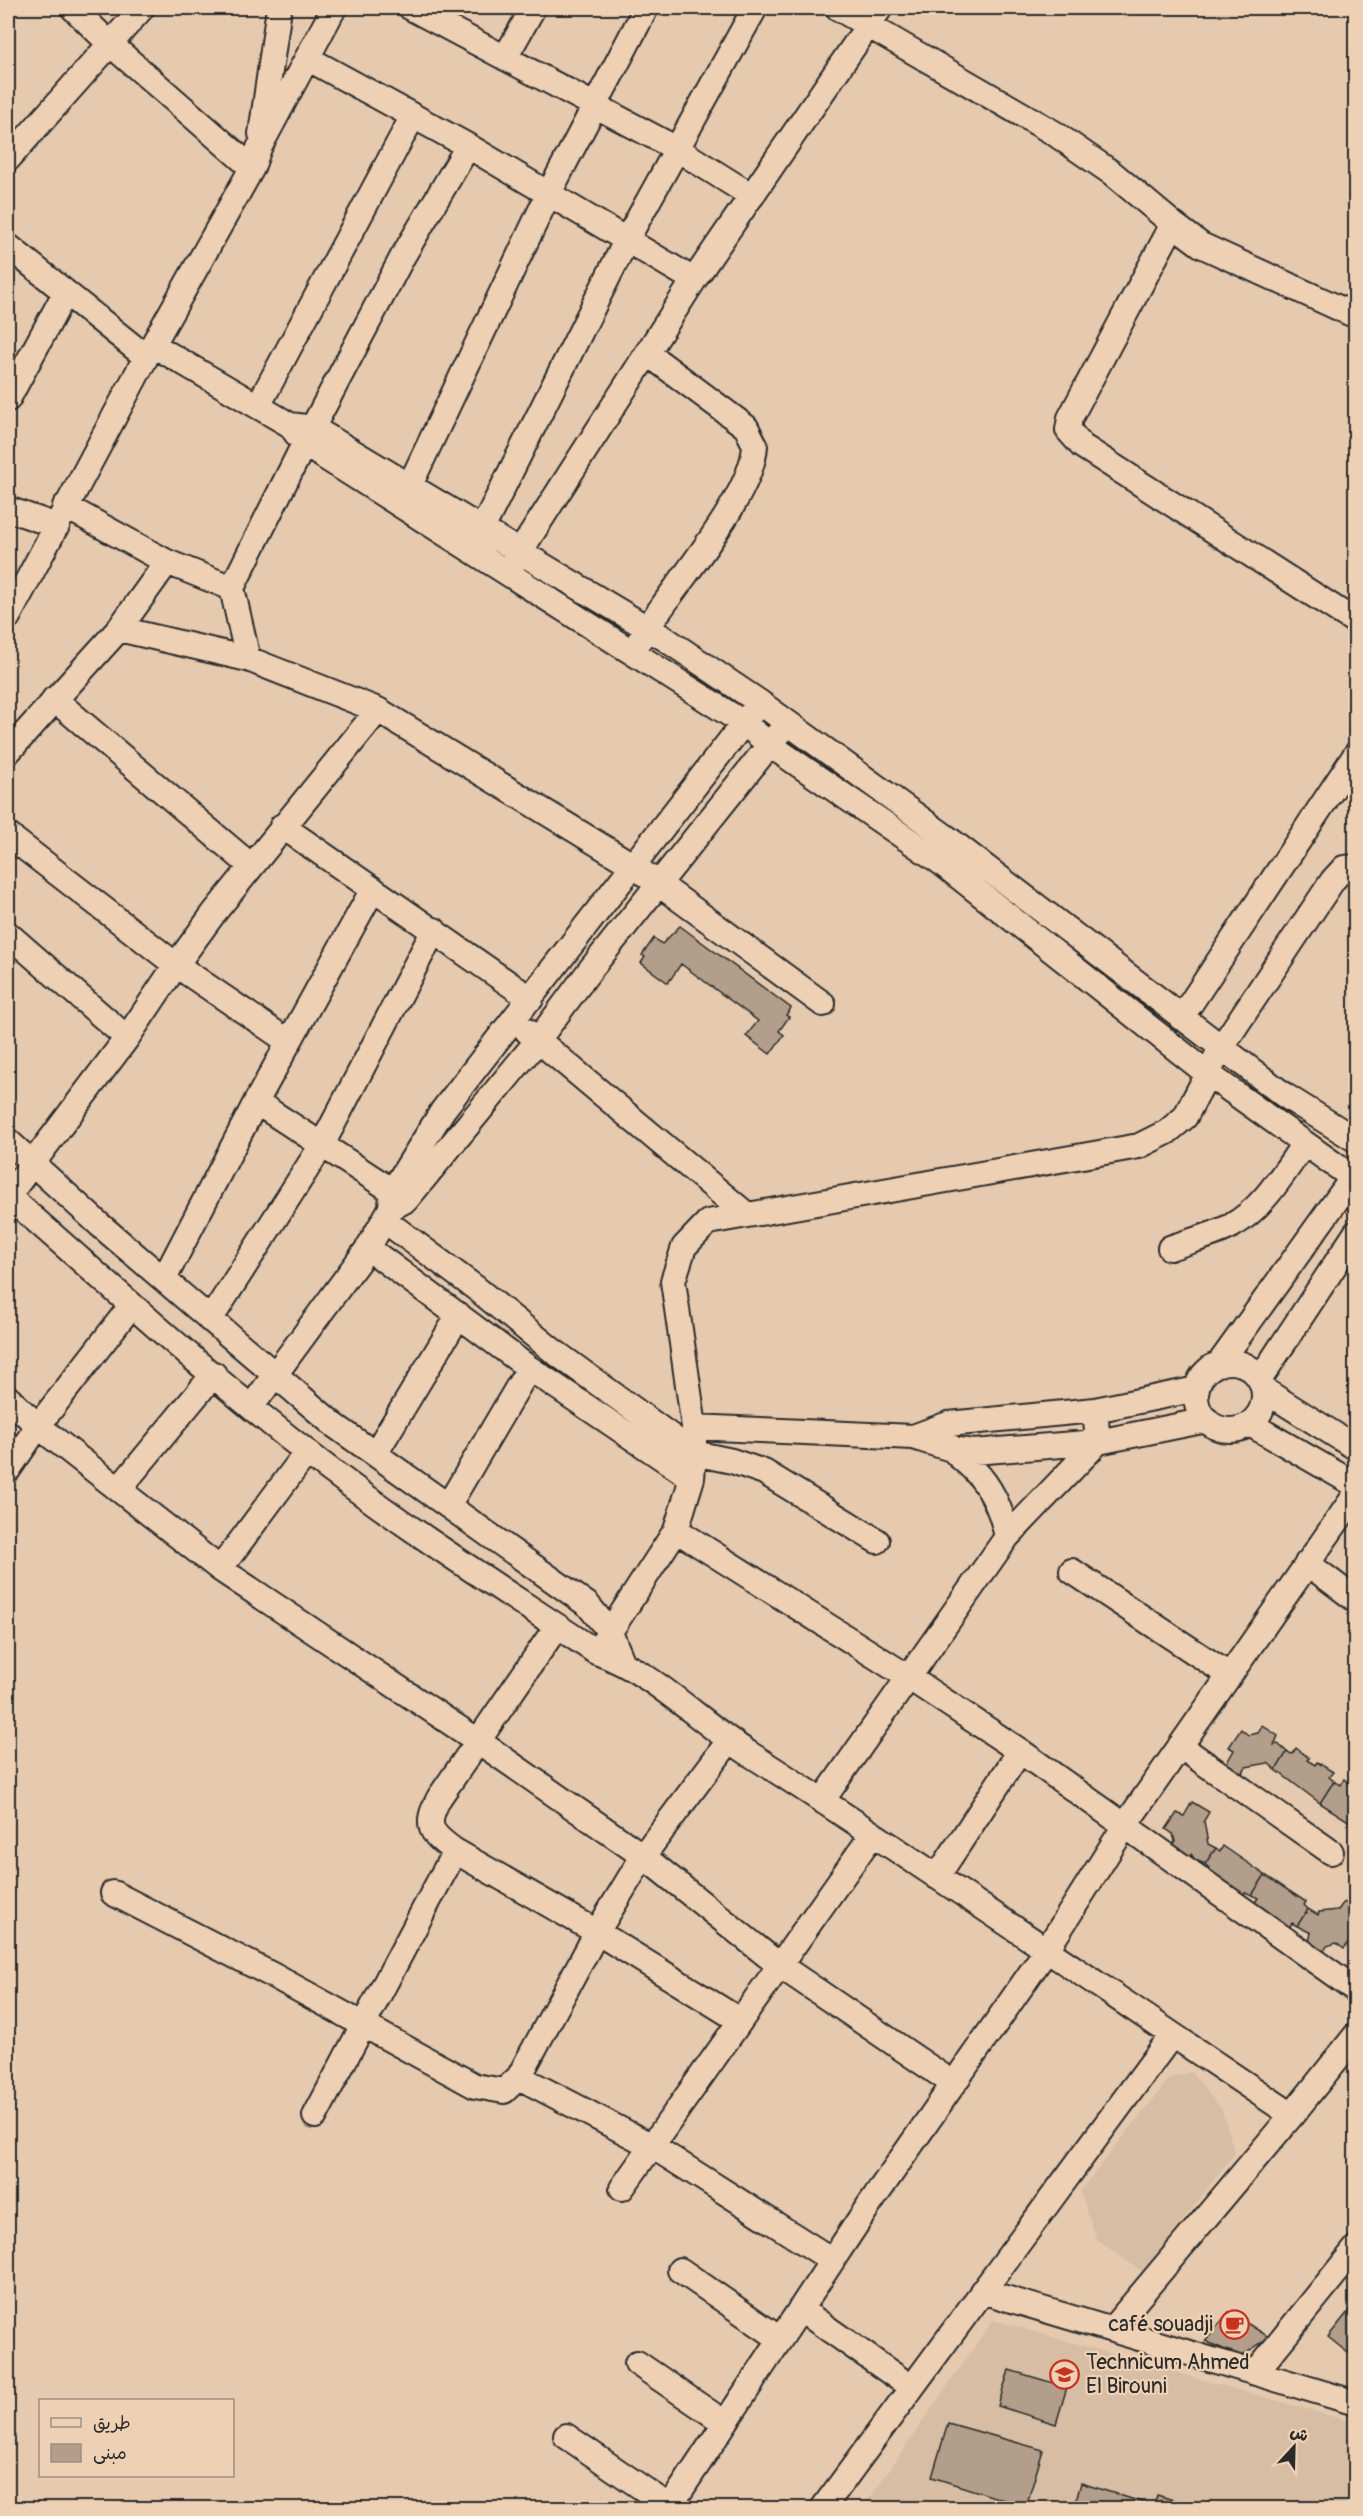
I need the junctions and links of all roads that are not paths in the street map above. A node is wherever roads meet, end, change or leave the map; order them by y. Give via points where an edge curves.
1 (73, 8) edge
2 (142, 8) edge
3 (279, 8) edge
4 (334, 8) edge
5 (411, 8) edge
6 (533, 8) edge
7 (646, 8) edge
8 (755, 8) edge
9 (838, 8) edge
10 (875, 16) edge
11 (109, 43) junction
12 (307, 58) junction
13 (505, 58) junction
14 (594, 105) junction
15 (413, 116) junction
16 (468, 146) junction
17 (677, 149) junction
18 (256, 158) junction
19 (8, 159) edge
20 (548, 195) junction
21 (752, 196) junction
22 (1173, 224) junction
23 (627, 241) junction
24 (8, 246) edge
25 (694, 280) junction
26 (64, 295) junction
27 (1356, 316) edge
28 (149, 351) junction
29 (647, 353) junction
30 (8, 399) edge
31 (258, 406) junction
32 (302, 432) junction
33 (410, 485) junction
34 (8, 509) edge
35 (61, 516) junction
36 (482, 529) junction
37 (520, 552) junction
38 (167, 562) junction
39 (507, 572) junction
40 (232, 588) junction
41 (8, 616) edge
42 (1356, 622) edge
43 (647, 628) junction
44 (119, 629) junction
45 (632, 652) junction
46 (248, 659) junction
47 (54, 699) junction
48 (759, 702) junction
49 (378, 710) junction
50 (786, 723) junction
51 (745, 724) junction
52 (770, 745) junction
53 (8, 752) edge
54 (1356, 754) edge
55 (282, 826) junction
56 (8, 835) edge
57 (251, 866) junction
58 (634, 866) junction
59 (1356, 867) edge
60 (660, 885) junction
61 (373, 889) junction
62 (434, 930) junction
63 (8, 934) edge
64 (176, 964) junction
65 (531, 999) junction
66 (823, 1004) dead end
67 (1181, 1018) junction
68 (514, 1019) junction
69 (127, 1038) junction
70 (538, 1040) junction
71 (289, 1042) junction
72 (1221, 1048) junction
73 (1208, 1074) junction
74 (256, 1102) junction
75 (1356, 1140) edge
76 (8, 1141) edge
77 (1304, 1144) junction
78 (322, 1145) junction
79 (33, 1163) junction
80 (1354, 1177) edge
81 (8, 1196) edge
82 (393, 1205) junction
83 (747, 1215) junction
84 (1356, 1233) edge
85 (368, 1248) junction
86 (1170, 1248) dead end
87 (164, 1279) junction
88 (131, 1306) junction
89 (459, 1315) junction
90 (210, 1320) junction
91 (1219, 1364) junction
92 (529, 1368) junction
93 (214, 1374) junction
94 (274, 1375) junction
95 (1262, 1384) junction
96 (1197, 1389) junction
97 (8, 1398) edge
98 (252, 1406) junction
99 (1095, 1410) junction
100 (1207, 1420) junction
101 (948, 1424) junction
102 (1250, 1424) junction
103 (38, 1426) junction
104 (693, 1427) junction
105 (913, 1437) junction
106 (1098, 1442) junction
107 (1356, 1448) edge
108 (951, 1449) junction
109 (307, 1452) junction
110 (694, 1453) junction
111 (375, 1454) junction
112 (8, 1470) edge
113 (692, 1478) junction
114 (1356, 1485) edge
115 (119, 1489) junction
116 (1356, 1494) edge
117 (448, 1506) junction
118 (676, 1530) junction
119 (1007, 1537) junction
120 (877, 1541) dead end
121 (1307, 1563) junction
122 (220, 1569) junction
123 (1072, 1571) dead end
124 (1356, 1600) edge
125 (557, 1626) junction
126 (610, 1632) junction
127 (597, 1652) junction
128 (622, 1661) junction
129 (1229, 1675) junction
130 (908, 1677) junction
131 (478, 1741) junction
132 (729, 1741) junction
133 (1180, 1746) junction
134 (1020, 1751) junction
135 (822, 1801) junction
136 (1126, 1824) junction
137 (872, 1835) junction
138 (455, 1851) junction
139 (1331, 1852) dead end
140 (643, 1856) junction
141 (937, 1877) junction
142 (113, 1893) dead end
143 (597, 1932) junction
144 (1046, 1951) junction
145 (779, 1965) junction
146 (1356, 1990) edge
147 (740, 2020) junction
148 (364, 2026) junction
149 (1172, 2035) junction
150 (1353, 2042) edge
151 (519, 2077) junction
152 (954, 2084) junction
153 (1292, 2115) junction
154 (315, 2116) dead end
155 (652, 2146) junction
156 (621, 2188) dead end
157 (1356, 2248) edge
158 (832, 2260) junction
159 (680, 2270) dead end
160 (982, 2291) junction
161 (800, 2309) junction
162 (1112, 2329) junction
163 (780, 2339) junction
164 (637, 2363) dead end
165 (1255, 2373) junction
166 (911, 2387) junction
167 (1356, 2403) edge
168 (725, 2422) junction
169 (566, 2436) dead end
170 (669, 2508) edge
171 (823, 2508) edge

1 - 11 street
2 - 11 street
3 - 18 street
4 - 12 street
5 - 13 street
6 - 13 street
7 - 14 street
8 - 17 street
9 - 10 street
10 - 21 street
10 - 22 street via 1112,172
11 - 18 street
11 - 19 street
12 - 15 street
12 - 18 street
13 - 14 street
14 - 17 street
14 - 20 street
15 - 16 street
15 - 31 street
16 - 20 street
16 - 32 street
17 - 21 street
17 - 23 street
18 - 28 street
20 - 23 street
20 - 33 street
21 - 25 street
22 - 27 street via 1201,245
22 - 42 street via 1070,418 1068,430 1082,446
23 - 25 street
23 - 36 street
24 - 26 street
25 - 29 street
26 - 28 street
26 - 30 street
28 - 31 street
28 - 35 street
29 - 37 street
29 - 43 street via 746,427 755,445 748,478
31 - 32 street
32 - 33 street
32 - 39 street
32 - 40 street
33 - 36 street
34 - 35 street
35 - 38 street
35 - 41 street
36 - 37 street
37 - 39 street
37 - 43 street
38 - 40 street
38 - 44 street
39 - 45 street
40 - 46 street
43 - 45 street
43 - 48 street
44 - 46 street
44 - 47 street
45 - 51 street
46 - 49 street
47 - 53 street
47 - 57 street
48 - 50 street
48 - 51 street
49 - 55 street
49 - 58 street
50 - 52 street
50 - 67 street via 946,837
51 - 52 street
51 - 58 street
52 - 60 street
52 - 73 street via 939,861
54 - 67 street
55 - 57 street
55 - 61 street
56 - 64 street
57 - 64 street
58 - 60 street
58 - 65 street
59 - 72 street via 1338,872
60 - 66 street
60 - 70 street
61 - 62 street
61 - 71 street
62 - 65 street
62 - 78 street
63 - 69 street
64 - 69 street
64 - 71 street
65 - 68 street
67 - 72 street
68 - 70 street
68 - 82 street via 443,1110
69 - 79 street
70 - 82 street
70 - 83 street
71 - 74 street
72 - 73 street
72 - 75 street via 1284,1095
73 - 77 street
73 - 83 street via 1185,1117 1167,1132 1139,1146
74 - 78 street
74 - 87 street
76 - 79 street
77 - 80 street
77 - 86 street via 1273,1188 1231,1226
78 - 82 street
78 - 90 street
79 - 81 street
79 - 87 street
80 - 91 street
81 - 88 street
82 - 85 street
82 - 110 street via 477,1289 552,1350
83 - 104 street via 708,1222 684,1247 673,1281
84 - 95 street
85 - 89 street
85 - 94 street
87 - 90 street
88 - 93 street
88 - 103 street
89 - 92 street
89 - 111 street
90 - 94 street
91 - 95 street via 1242,1364
91 - 96 street via 1202,1378
92 - 113 street
92 - 117 street
93 - 98 street
93 - 115 street
94 - 98 street
94 - 111 street
95 - 102 street via 1262,1408
95 - 107 street
96 - 99 street
96 - 100 street via 1197,1400
97 - 103 street
98 - 109 street
99 - 101 street
99 - 106 street
100 - 102 street via 1228,1430
100 - 106 street
101 - 105 street
101 - 108 street
102 - 114 street
103 - 112 street
103 - 115 street
104 - 105 street
104 - 110 street
105 - 108 street
106 - 108 street via 974,1452
106 - 119 street
108 - 119 street via 988,1488 1003,1514
109 - 122 street
109 - 125 street via 421,1535
110 - 113 street
110 - 120 street via 764,1472
111 - 117 street
113 - 118 street
115 - 122 street
116 - 121 street
117 - 126 street via 588,1605
118 - 126 street
118 - 130 street
119 - 130 street
121 - 124 street
121 - 129 street
122 - 131 street
123 - 129 street
125 - 127 street
125 - 131 street
126 - 127 street
126 - 128 street
127 - 128 street
128 - 132 street
129 - 133 street
130 - 134 street
130 - 135 street
131 - 138 street via 430,1815 438,1839
131 - 140 street
132 - 135 street
132 - 140 street
133 - 136 street
133 - 139 street
134 - 136 street
134 - 141 street
135 - 137 street
136 - 144 street
136 - 146 street
137 - 141 street
137 - 145 street
138 - 143 street
138 - 148 street
140 - 143 street
140 - 145 street
141 - 144 street
142 - 148 street
143 - 147 street
143 - 151 street
144 - 149 street
144 - 152 street
145 - 147 street
145 - 152 street
147 - 155 street
148 - 151 street via 486,2090 504,2091
148 - 154 street
149 - 153 street
149 - 160 street
150 - 153 street
151 - 155 street
152 - 158 street
153 - 162 street
155 - 156 street
155 - 158 street
157 - 165 street
158 - 161 street
159 - 163 street
160 - 162 street
160 - 166 street
161 - 163 street
161 - 166 street
162 - 165 street
163 - 168 street
164 - 168 street
165 - 167 street
166 - 171 street
168 - 170 street
169 - 170 street

